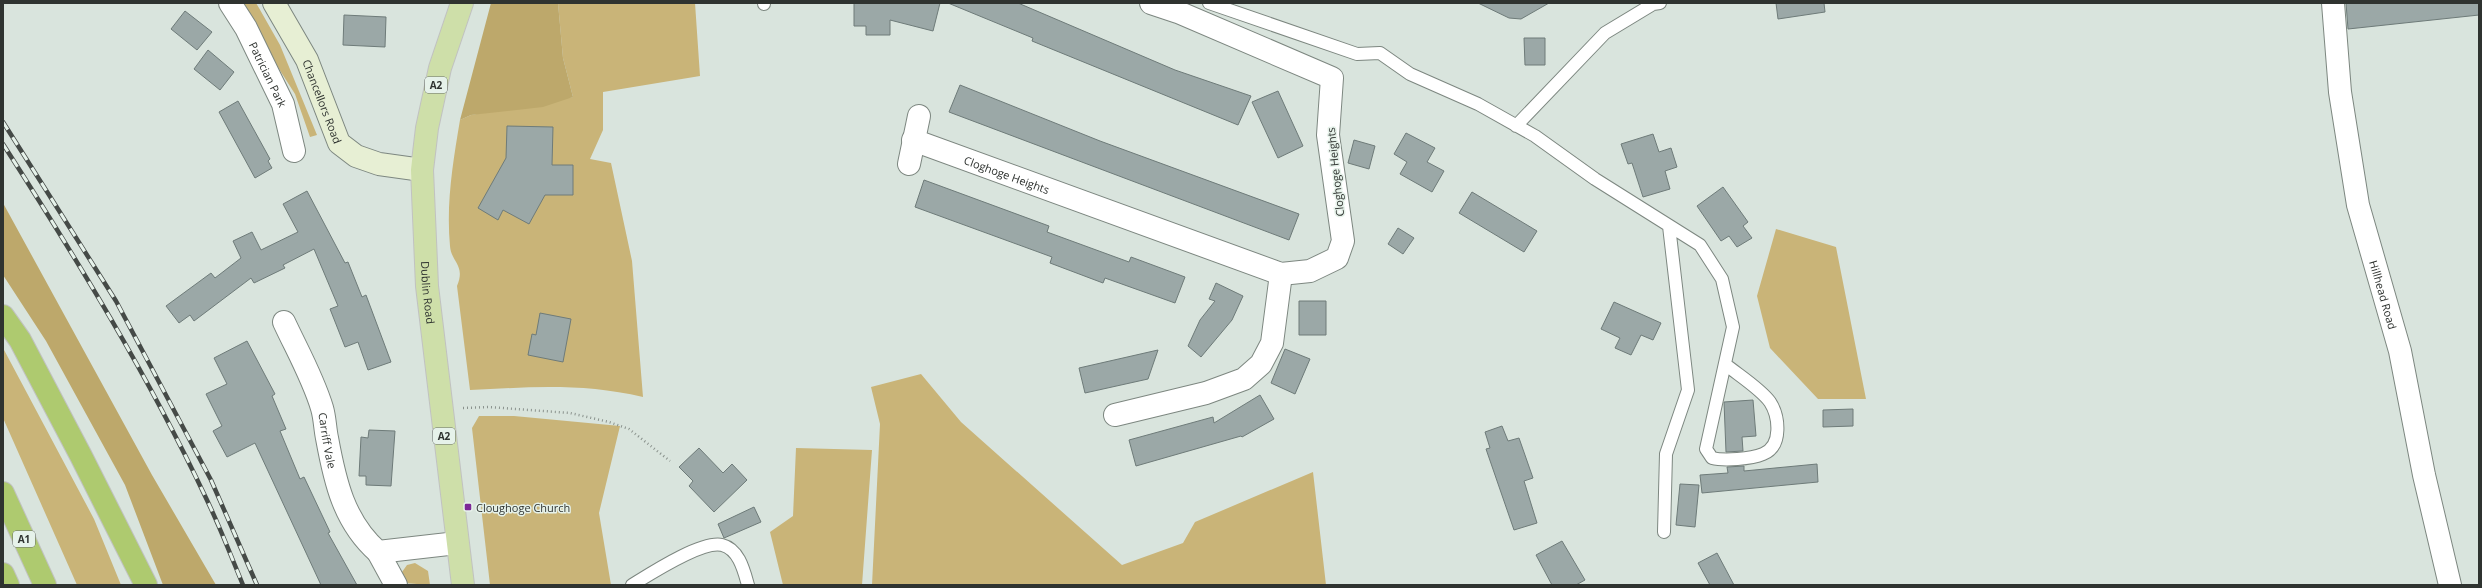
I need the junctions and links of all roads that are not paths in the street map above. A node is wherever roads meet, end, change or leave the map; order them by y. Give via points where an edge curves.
1 (230, 3) edge
2 (274, 3) edge
3 (462, 3) edge
4 (1151, 3) edge
5 (1209, 3) edge
6 (1660, 3) edge
7 (2333, 3) edge
8 (919, 116) dead end
9 (1516, 126) junction
10 (913, 140) junction
11 (294, 151) dead end
12 (909, 164) dead end
13 (422, 170) junction
14 (1669, 226) junction
15 (1281, 274) junction
16 (3, 316) edge
17 (284, 322) dead end
18 (1725, 364) junction
19 (1115, 415) dead end
20 (3, 493) edge
21 (1664, 532) dead end
22 (457, 543) junction
23 (378, 552) junction
24 (3, 574) edge
25 (8, 585) edge
26 (45, 585) edge
27 (146, 585) edge
28 (396, 585) edge
29 (463, 585) edge
30 (632, 585) edge
31 (748, 585) edge
32 (2450, 585) edge

1 - 11 street, Patrician Park via 246,28 283,104
2 - 13 street, Chancellors Road via 307,60 339,143 356,156 379,164
3 - 13 main road, Dublin Road / A2 via 440,68 427,128
4 - 15 street, Cloghoge Heights via 1178,12 1332,78 1328,135 1343,241 1337,258 1310,271
5 - 9 lane via 1357,54 1380,53 1410,74 1478,104
6 - 9 lane via 1653,4 1605,34
7 - 32 street, Hillhead Road via 2340,92 2358,205 2400,351 2424,475
8 - 10 street
9 - 14 lane via 1535,136 1595,179
10 - 12 street
10 - 15 street, Cloghoge Heights
13 - 22 main road, Dublin Road / A2 via 427,286
14 - 18 lane via 1700,246 1722,279 1733,327
14 - 21 lane via 1688,390 1666,454
15 - 19 street via 1272,342 1261,364 1244,379 1206,393
16 - 27 highway via 20,340 78,449
17 - 23 street, Carriff Vale via 322,409 341,499 352,522
18 - 18 lane via 1706,449 1712,458 1722,460 1764,454 1773,445 1778,430 1775,412 1769,400
20 - 26 highway, A1
22 - 23 street
22 - 29 main road, Dublin Road / A2
23 - 28 street, Carriff Vale
24 - 25 highway
30 - 31 lane via 708,545 722,545 732,551 742,564

